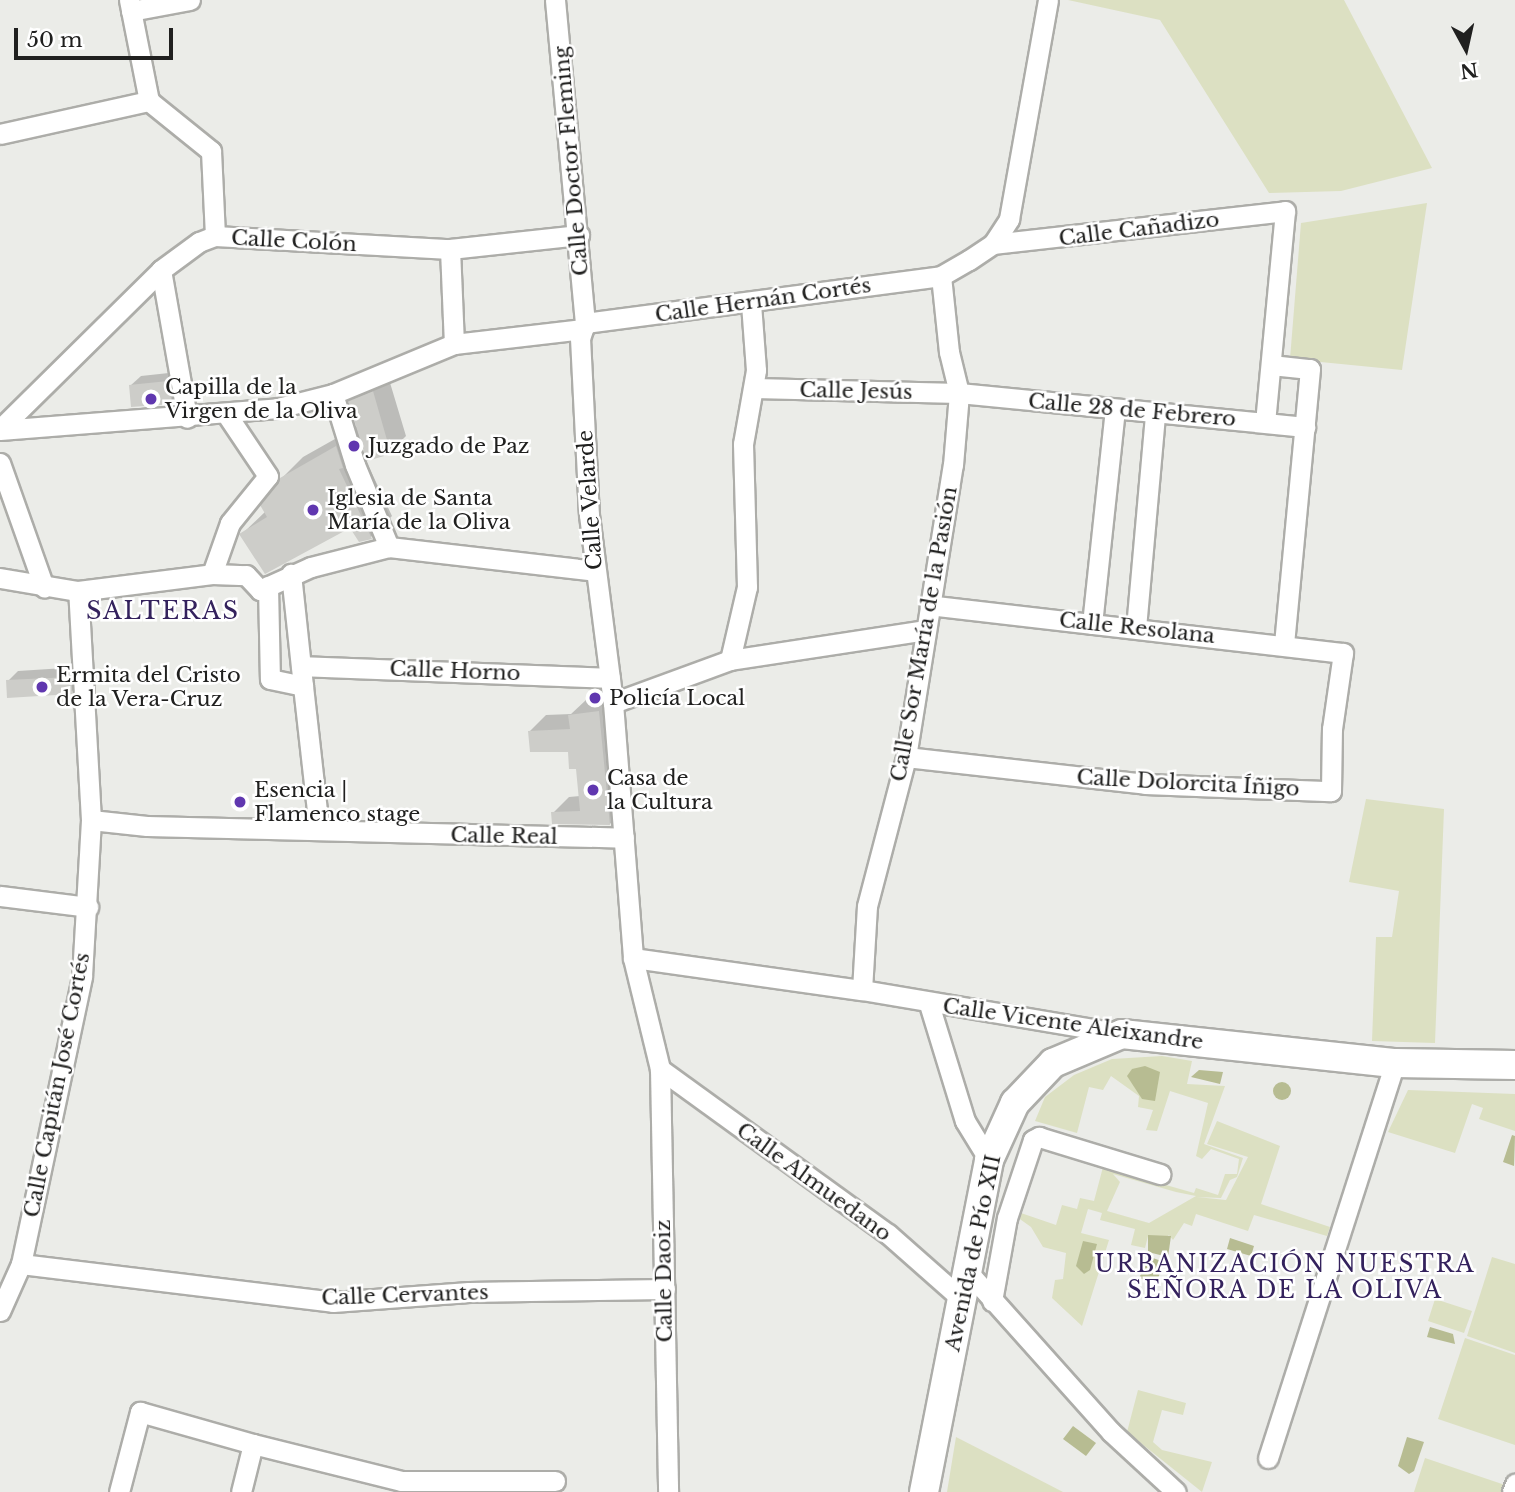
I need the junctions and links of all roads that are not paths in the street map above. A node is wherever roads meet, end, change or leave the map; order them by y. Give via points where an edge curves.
1 (190, 0) edge
2 (555, 0) edge
3 (1048, 0) edge
4 (130, 5) edge
5 (149, 101) junction
6 (0, 134) edge
7 (579, 235) junction
8 (215, 236) junction
9 (993, 244) junction
10 (450, 248) junction
11 (161, 270) junction
12 (942, 276) junction
13 (751, 304) junction
14 (584, 326) junction
15 (454, 344) junction
16 (1271, 365) junction
17 (754, 388) junction
18 (959, 393) junction
19 (333, 394) junction
20 (1115, 409) junction
21 (1156, 413) junction
22 (227, 415) junction
23 (187, 418) junction
24 (1265, 422) junction
25 (1305, 427) junction
26 (0, 430) edge
27 (0, 463) edge
28 (389, 547) junction
29 (595, 571) junction
30 (212, 574) junction
31 (291, 575) junction
32 (0, 578) edge
33 (268, 586) junction
34 (44, 587) junction
35 (78, 591) junction
36 (930, 605) junction
37 (1092, 624) junction
38 (1136, 628) junction
39 (925, 630) junction
40 (1284, 644) junction
41 (1343, 653) joint
42 (730, 660) junction
43 (300, 666) junction
44 (610, 678) junction
45 (303, 686) junction
46 (613, 703) junction
47 (906, 757) junction
48 (92, 820) junction
49 (319, 828) junction
50 (624, 838) junction
51 (0, 896) edge
52 (88, 907) junction
53 (633, 958) junction
54 (862, 990) junction
55 (929, 1004) junction
56 (1122, 1034) junction
57 (1395, 1063) junction
58 (1515, 1065) edge
59 (660, 1069) junction
60 (989, 1160) junction
61 (1160, 1174) dead end
62 (21, 1264) junction
63 (968, 1272) junction
64 (665, 1289) junction
65 (964, 1301) junction
66 (992, 1301) junction
67 (0, 1311) edge
68 (253, 1444) junction
69 (1268, 1458) dead end
70 (555, 1481) dead end
71 (373, 1484) edge
72 (1515, 1484) edge
73 (451, 1487) edge
74 (119, 1492) edge
75 (241, 1492) edge
76 (668, 1492) edge
77 (924, 1492) edge
78 (1176, 1492) edge
79 (1512, 1492) edge

1 - 4 street
2 - 7 street, Calle Doctor Fleming
3 - 9 street via 1009,219
4 - 5 street
5 - 6 street
5 - 8 street via 211,151
7 - 10 street, Calle Colón
7 - 14 street, Calle Doctor Fleming
8 - 10 street, Calle Colón
8 - 11 street, Calle Colón
9 - 12 street
9 - 16 street, Calle Cañadizo via 1285,211
10 - 15 street
11 - 23 street
11 - 26 street, Calle Colón
12 - 13 street, Calle Hernán Cortés
12 - 18 street, Calle Sor María de la Pasión via 949,352
13 - 14 street, Calle Hernán Cortés
13 - 17 street via 756,340
14 - 15 street, Calle Hernán Cortés
14 - 29 street, Calle Velarde
15 - 19 street, Calle Hernán Cortés
16 - 24 street
16 - 25 street via 1310,369
17 - 18 street, Calle Jesús
17 - 42 street via 743,444 747,587
18 - 20 street, Calle 28 de Febrero
18 - 36 street, Calle Sor María de la Pasión via 953,465
19 - 22 street, Calle Hernán Cortés
19 - 28 street
20 - 21 street, Calle 28 de Febrero
20 - 37 street
21 - 24 street, Calle 28 de Febrero
21 - 38 street
22 - 23 street, Calle Hernán Cortés
22 - 30 street via 268,476 230,523
23 - 26 street, Calle Hernán Cortés
24 - 25 street, Calle 28 de Febrero
25 - 40 street
27 - 34 street
28 - 29 street
28 - 31 street
29 - 44 street, Calle Velarde
30 - 33 street via 246,575 260,590
30 - 35 street
31 - 33 street
31 - 43 street
32 - 34 street
33 - 45 street via 270,679
34 - 35 street
35 - 48 street, Calle Capitán José Cortés
36 - 37 street, Calle Resolana
36 - 39 street, Calle Sor María de la Pasión
37 - 38 street, Calle Resolana
38 - 40 street, Calle Resolana
39 - 42 street
39 - 47 street, Calle Sor María de la Pasión
40 - 41 street, Calle Resolana
41 - 47 street, Calle Dolorcita Íñigo via 1332,729 1331,791 1144,784
42 - 46 street
43 - 44 street, Calle Horno
43 - 45 street
44 - 46 street, Calle Velarde
45 - 49 street
46 - 50 street, Calle Velarde
47 - 54 street, Calle Sor María de la Pasión via 867,906
48 - 49 street, Calle Real via 147,826
48 - 52 street, Calle Capitán José Cortés
49 - 50 street, Calle Real via 479,837
50 - 53 street, Calle Daoiz
51 - 52 street
52 - 62 street, Calle Capitán José Cortés via 82,976
53 - 54 street, Calle Vicente Aleixandre
53 - 59 street, Calle Daoiz
54 - 55 street, Calle Vicente Aleixandre
55 - 56 street, Calle Vicente Aleixandre
55 - 60 street via 965,1121
56 - 57 main road, Calle Vicente Aleixandre
56 - 60 main road, Avenida de Pío XII via 1074,1051 1034,1080 1016,1103
57 - 58 main road, Calle Vicente Aleixandre
57 - 69 street
59 - 64 street, Calle Daoiz
59 - 65 street, Calle Almuedano via 888,1234
60 - 63 main road, Avenida de Pío XII
61 - 66 street via 1033,1140 1007,1218
62 - 64 street, Calle Cervantes via 333,1301 469,1292
62 - 67 street, Calle Capitán José Cortés
63 - 65 main road, Avenida de Pío XII
63 - 66 street
64 - 76 street, Calle Daoiz
65 - 77 main road, Avenida de Pío XII
66 - 78 street via 1111,1432
68 - 71 street
68 - 74 street via 139,1412
68 - 75 street
70 - 73 street
71 - 73 street
72 - 79 street

